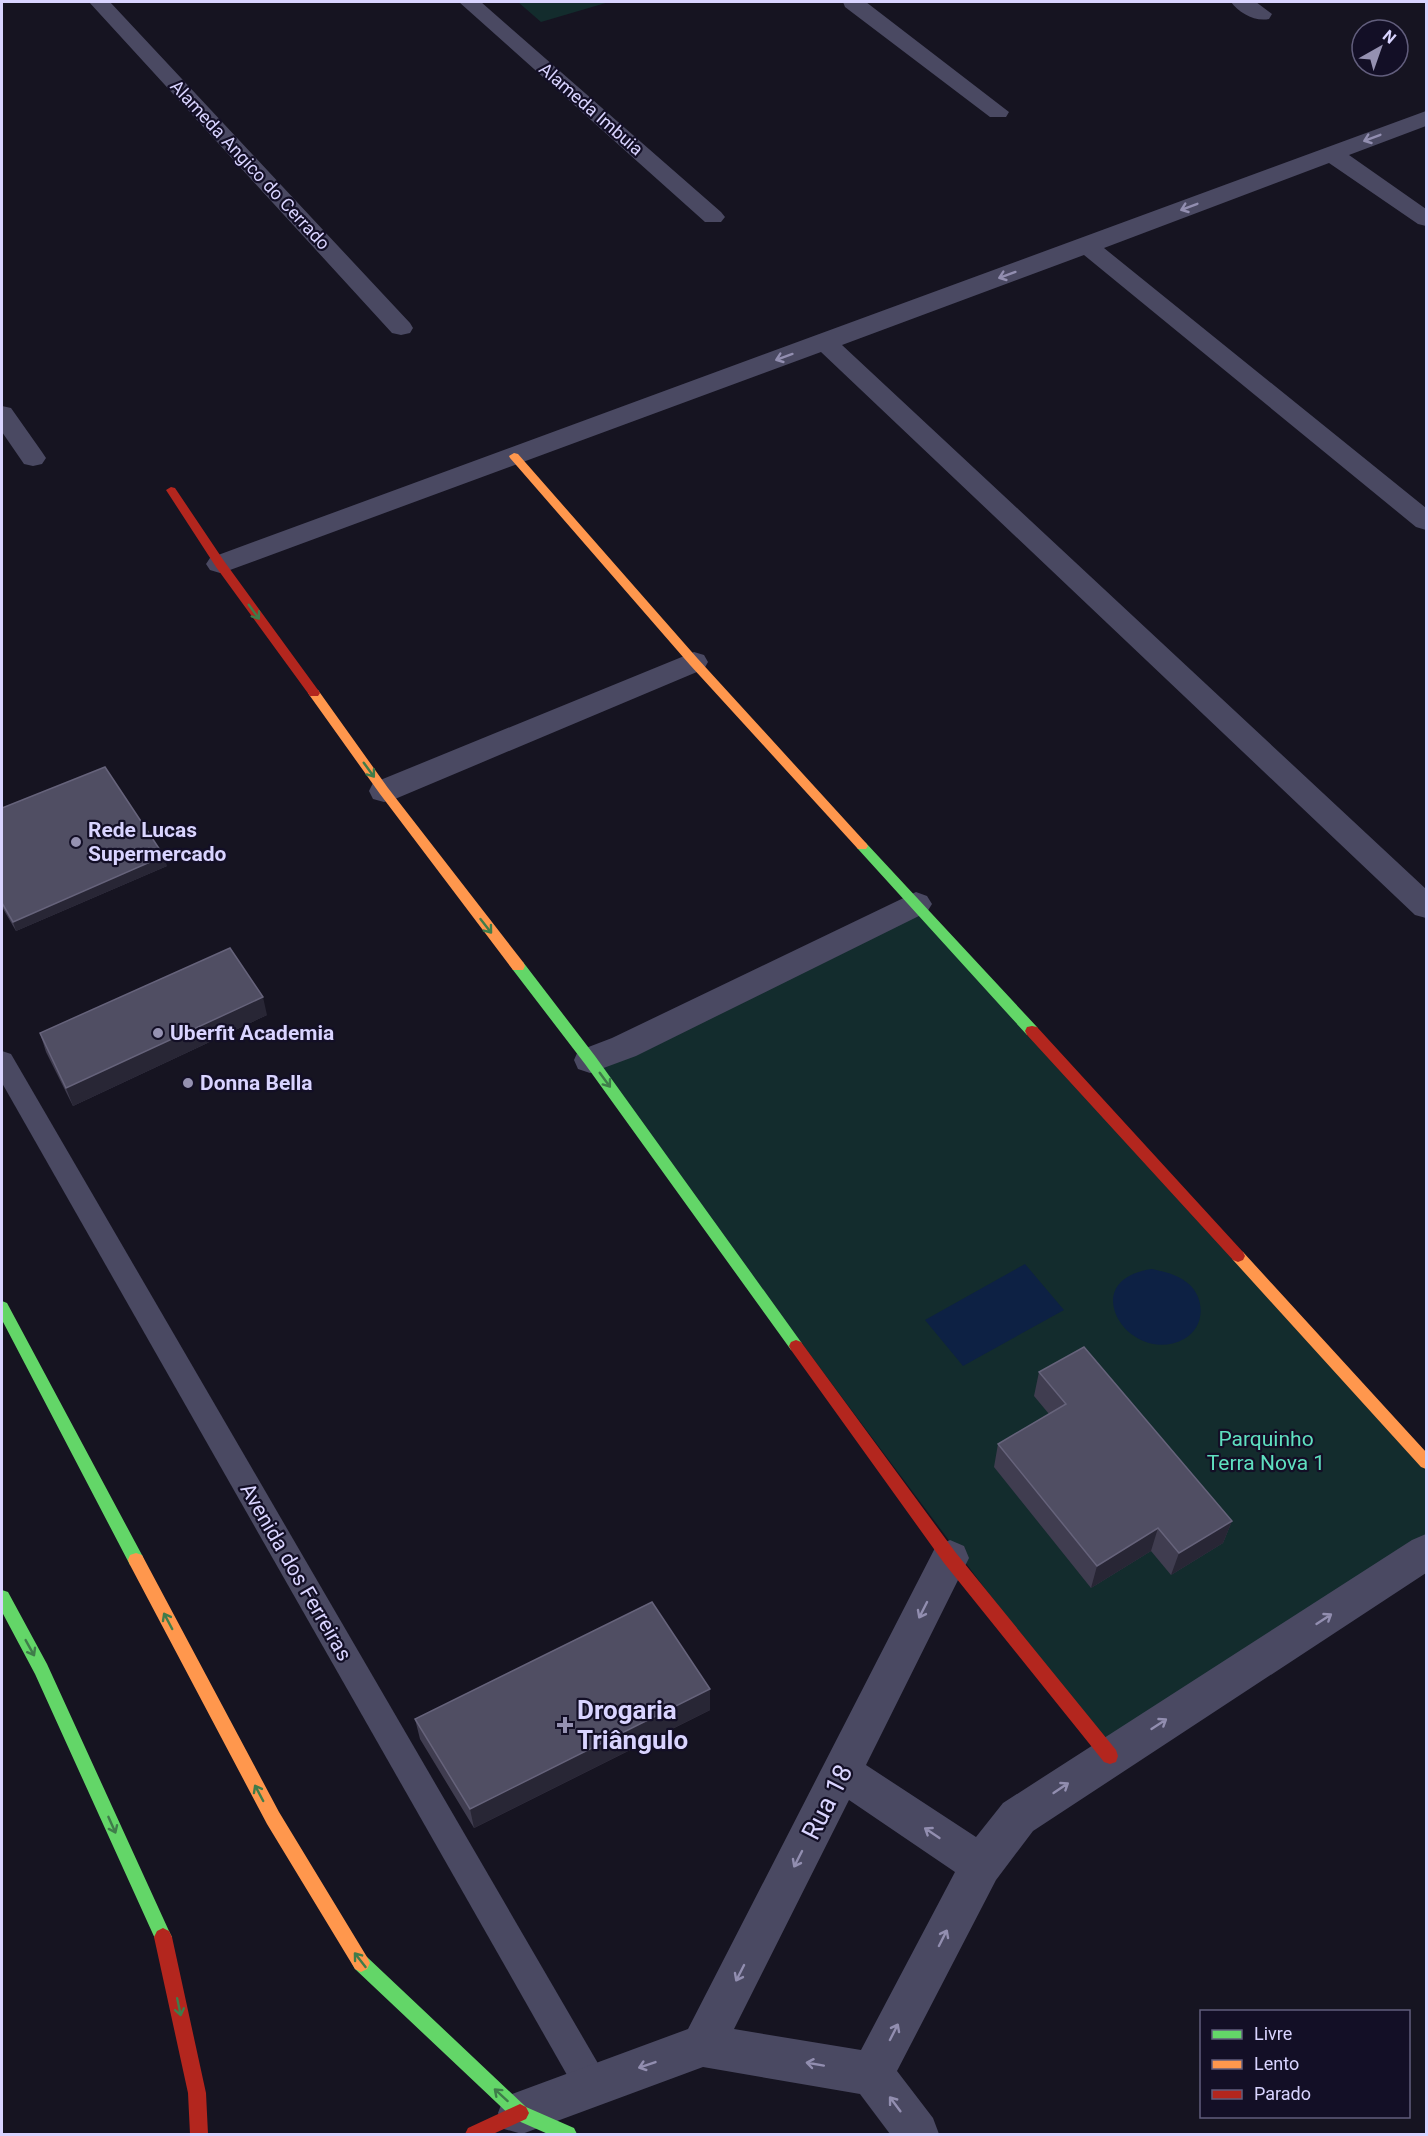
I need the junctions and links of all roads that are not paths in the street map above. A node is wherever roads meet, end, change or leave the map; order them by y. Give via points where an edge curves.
1 (99, 2) edge
2 (469, 2) edge
3 (853, 2) edge
4 (1242, 2) edge
5 (1261, 14) dead end
6 (998, 112) dead end
7 (1426, 118) edge
8 (1332, 154) junction
9 (713, 216) dead end
10 (1426, 219) edge
11 (1087, 246) junction
12 (401, 328) dead end
13 (824, 342) junction
14 (2, 414) edge
15 (514, 456) junction
16 (33, 458) dead end
17 (171, 490) dead end
18 (1426, 521) edge
19 (220, 564) junction
20 (694, 662) junction
21 (384, 791) junction
22 (916, 904) junction
23 (1426, 907) edge
24 (2, 1060) edge
25 (590, 1060) junction
26 (2, 1307) edge
27 (1426, 1462) edge
28 (1426, 1552) edge
29 (950, 1558) junction
30 (2, 1597) edge
31 (1110, 1756) junction
32 (842, 1772) junction
33 (981, 1865) junction
34 (703, 2045) junction
35 (872, 2074) junction
36 (591, 2084) junction
37 (520, 2113) junction
38 (199, 2134) edge
39 (474, 2134) edge
40 (568, 2134) edge
41 (917, 2134) edge

1 - 12 street, Alameda Angico do Cerrado
2 - 9 street, Alameda Imbuia
3 - 6 street
4 - 5 street
7 -> 8 street
8 - 10 street
8 -> 11 street
11 -> 13 street
11 - 18 street
13 -> 15 street
13 - 23 street
14 - 16 street
15 - 19 street
15 - 20 street
17 - 19 street
19 -> 21 street
20 - 21 street
20 - 22 street
21 -> 25 street
22 - 25 street
22 - 27 street
24 - 36 lane, Avenida dos Ferreiras
25 -> 29 street
37 -> 26 street via 359,1961 273,1818
31 -> 28 street
29 - 31 street
29 -> 32 street, Rua 18
30 -> 38 street via 41,1669 166,1944 197,2093
33 -> 31 street via 1018,1817
33 -> 32 street
32 -> 34 street, Rua 18
35 -> 33 street
35 -> 34 street
34 -> 36 street
41 -> 35 street
36 - 37 street
37 - 39 street
37 - 40 street

